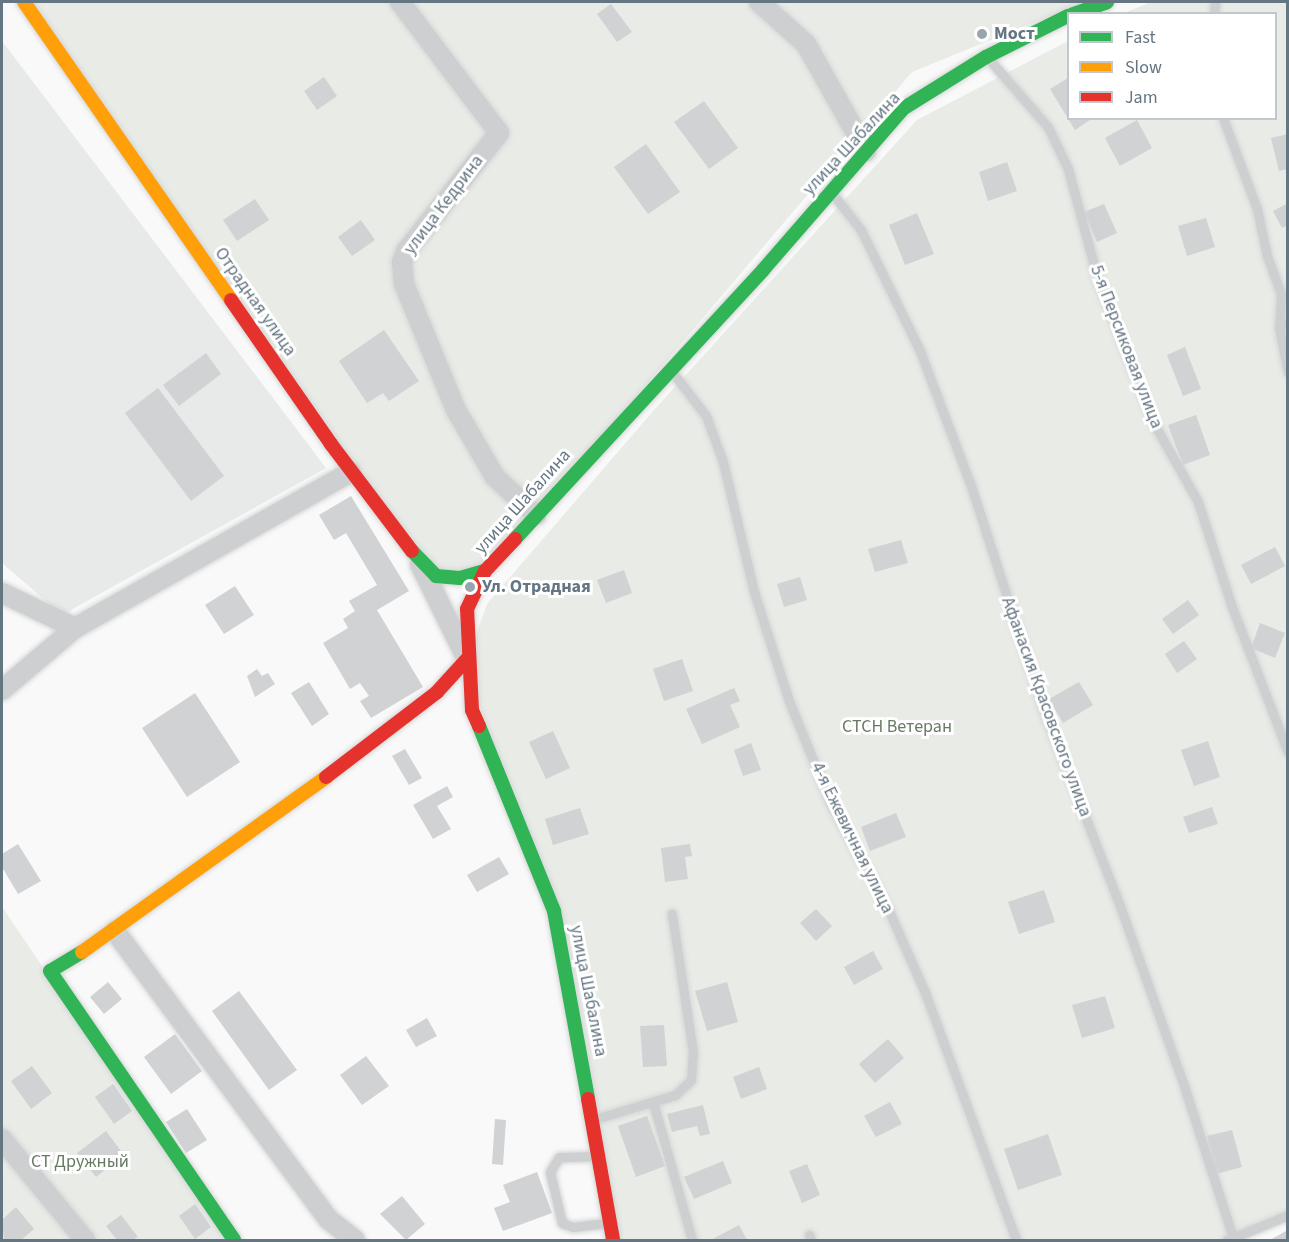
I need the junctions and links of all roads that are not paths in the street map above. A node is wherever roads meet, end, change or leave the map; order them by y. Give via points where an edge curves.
1 (24, 2) edge
2 (400, 2) edge
3 (759, 2) edge
4 (1107, 2) edge
5 (1079, 12) edge
6 (1067, 16) edge
7 (986, 57) junction
8 (1224, 120) edge
9 (866, 151) junction
10 (830, 191) junction
11 (1283, 326) edge
12 (670, 369) junction
13 (1287, 372) edge
14 (351, 472) junction
15 (536, 515) junction
16 (418, 559) junction
17 (486, 571) junction
18 (2, 593) edge
19 (75, 628) junction
20 (467, 659) junction
21 (2, 690) edge
22 (1287, 752) edge
23 (672, 914) dead end
24 (115, 931) junction
25 (653, 1102) junction
26 (593, 1119) junction
27 (2, 1139) edge
28 (597, 1156) junction
29 (1287, 1215) edge
30 (609, 1222) junction
31 (1230, 1239) edge
32 (86, 1240) edge
33 (234, 1240) edge
34 (355, 1240) edge
35 (613, 1240) edge
36 (692, 1240) edge
37 (1016, 1240) edge

1 - 14 main road, Отрадная улица
2 - 15 street, улица Кедрина via 499,132 406,251 402,262 404,284 456,410 495,477
3 - 9 street via 806,44
4 - 5 main road
6 - 7 main road, улица Шабалина
7 - 9 main road, улица Шабалина via 904,108
7 - 22 lane, 5-я Персиковая улица via 1048,127 1068,169 1098,280 1153,422 1198,502 1232,607
8 - 11 lane via 1257,209 1267,256 1281,294
9 - 10 main road, улица Шабалина
10 - 12 main road, улица Шабалина
10 - 31 lane, Афанасия Красовского улица via 861,230 920,351 970,483 1044,711 1120,906 1185,1089
11 - 13 lane
12 - 15 main road, улица Шабалина
12 - 37 lane, 4-я Ежевичная улица via 705,416 723,462 754,592 789,701 830,802 889,911 926,995
14 - 16 main road, Отрадная улица
14 - 19 street
15 - 17 main road, улица Шабалина
16 - 17 main road, Отрадная улица via 436,576 460,578
16 - 20 street
17 - 20 main road, улица Шабалина via 467,609
18 - 19 street
19 - 21 street
20 - 24 main road via 428,699
20 - 26 main road, улица Шабалина via 472,710 554,911
23 - 25 lane via 693,1052 691,1080 675,1095
24 - 33 main road via 50,970
24 - 34 street via 328,1219
25 - 26 lane
25 - 36 lane
26 - 28 main road, улица Шабалина
27 - 32 street
28 - 30 main road, улица Шабалина
28 - 30 lane via 559,1157 550,1172 562,1222 573,1227
29 - 31 lane
30 - 35 main road, улица Шабалина

